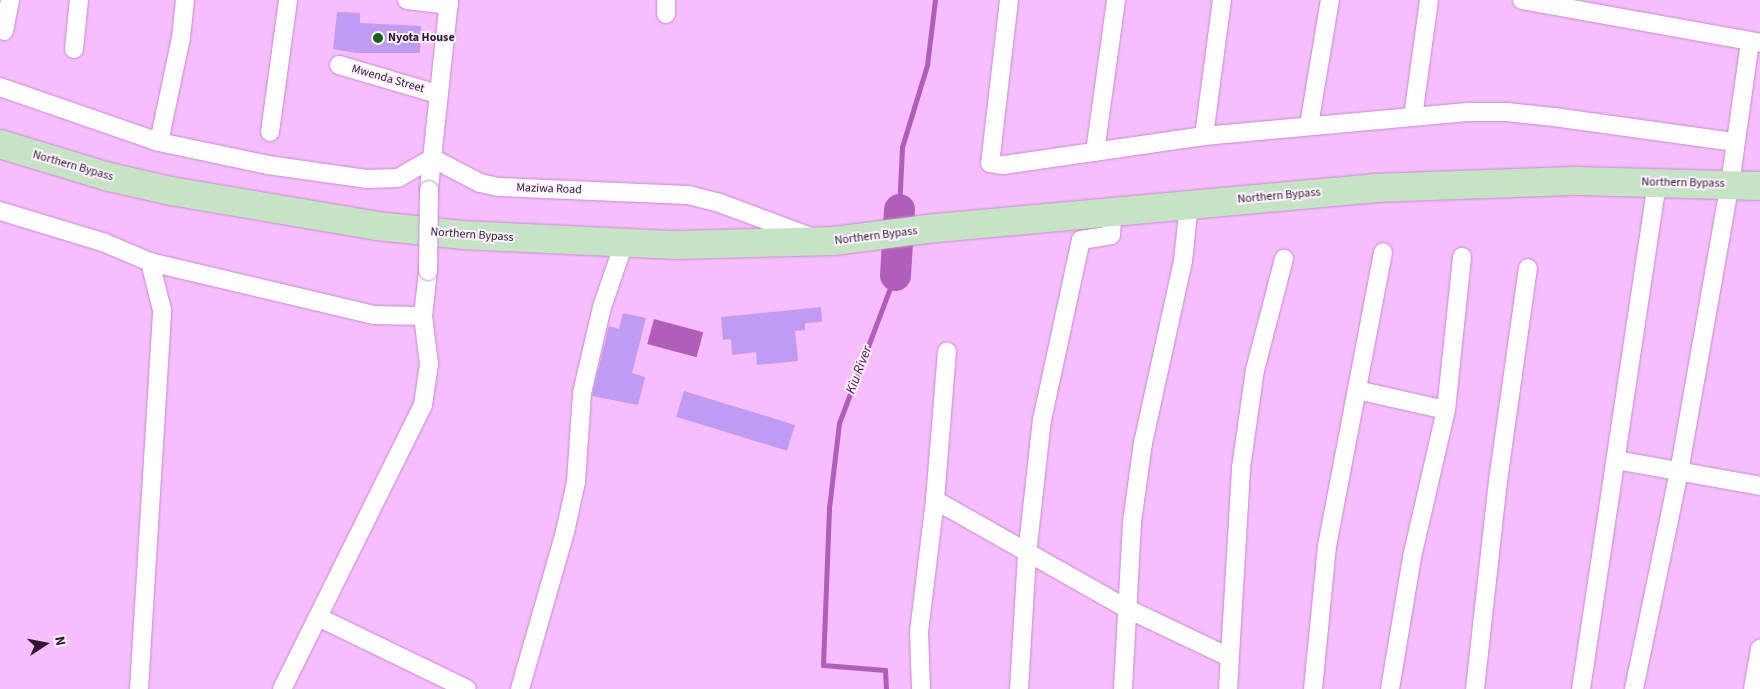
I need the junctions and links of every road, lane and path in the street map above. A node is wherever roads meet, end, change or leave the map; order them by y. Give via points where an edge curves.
1 (10, 0) edge
2 (79, 0) edge
3 (185, 0) edge
4 (288, 0) edge
5 (407, 0) edge
6 (1010, 0) edge
7 (1116, 0) edge
8 (1222, 0) edge
9 (1330, 0) edge
10 (1429, 0) edge
11 (1522, 0) edge
12 (449, 2) edge
13 (4, 31) dead end
14 (1755, 42) edge
15 (74, 49) dead end
16 (339, 65) dead end
17 (0, 87) edge
18 (437, 94) junction
19 (1412, 117) junction
20 (1309, 125) junction
21 (270, 132) dead end
22 (1204, 136) junction
23 (160, 142) junction
24 (1735, 142) junction
25 (0, 144) edge
26 (1095, 152) junction
27 (432, 158) junction
28 (1657, 183) junction
29 (1730, 184) junction
30 (1760, 186) edge
31 (1189, 204) junction
32 (0, 212) edge
33 (1112, 213) junction
34 (824, 242) junction
35 (624, 243) junction
36 (1383, 252) dead end
37 (1462, 257) dead end
38 (1284, 259) dead end
39 (150, 262) junction
40 (1528, 268) dead end
41 (423, 316) junction
42 (947, 351) dead end
43 (1357, 390) junction
44 (1446, 410) junction
45 (1616, 460) junction
46 (1679, 472) junction
47 (1760, 486) edge
48 (935, 500) junction
49 (1027, 555) junction
50 (1128, 609) junction
51 (318, 618) junction
52 (1760, 649) edge
53 (1229, 657) junction
54 (139, 689) edge
55 (282, 689) edge
56 (467, 689) edge
57 (520, 689) edge
58 (921, 689) edge
59 (1019, 689) edge
60 (1123, 689) edge
61 (1228, 689) edge
62 (1313, 689) edge
63 (1390, 689) edge
64 (1475, 689) edge
65 (1581, 689) edge
66 (1634, 689) edge
67 (1753, 689) edge

1 - 13 street
2 - 15 street
3 - 23 street via 181,38
4 - 21 street
5 - 12 street
6 - 26 street via 990,163 1002,165
7 - 26 street
8 - 22 street
9 - 20 street
10 - 19 street
11 - 14 street
12 - 18 street
14 - 24 street
16 - 18 street, Mwenda Street
17 - 23 street
18 - 27 street
19 - 20 street
19 - 24 street via 1507,112
20 - 22 street
22 - 26 street
23 - 27 street via 268,165 366,179 398,178
24 - 29 street
25 - 35 main road, Northern Bypass via 105,176 273,211 462,235
27 - 34 street, Maziwa Road via 480,183 499,187 688,195 717,202
27 - 41 street, bridge
28 - 29 main road, Northern Bypass
28 - 31 main road, Northern Bypass via 1569,181 1374,188
28 - 45 street
29 - 30 main road, Northern Bypass
29 - 46 street
31 - 33 main road, Northern Bypass
31 - 50 street via 1183,261 1143,443 1132,522
32 - 39 street via 105,243
33 - 34 main road, Northern Bypass via 926,229
33 - 49 street via 1111,235 1081,240 1042,420
34 - 35 main road, Northern Bypass via 735,245
35 - 57 street via 602,307 582,393 576,482 565,532
36 - 43 street
37 - 44 street
38 - 53 street via 1255,370 1241,468
39 - 41 street via 374,315
39 - 54 street via 162,310
40 - 64 street via 1498,481
41 - 51 street via 429,364 422,405
42 - 48 street
43 - 44 street
43 - 62 street via 1327,546
44 - 63 street via 1412,557
45 - 46 street
45 - 65 street
46 - 47 street
46 - 66 street
48 - 49 street
48 - 58 street via 919,632
49 - 50 street
49 - 59 street
50 - 53 street
50 - 60 street
51 - 55 street
51 - 56 street
52 - 67 street
53 - 61 street

